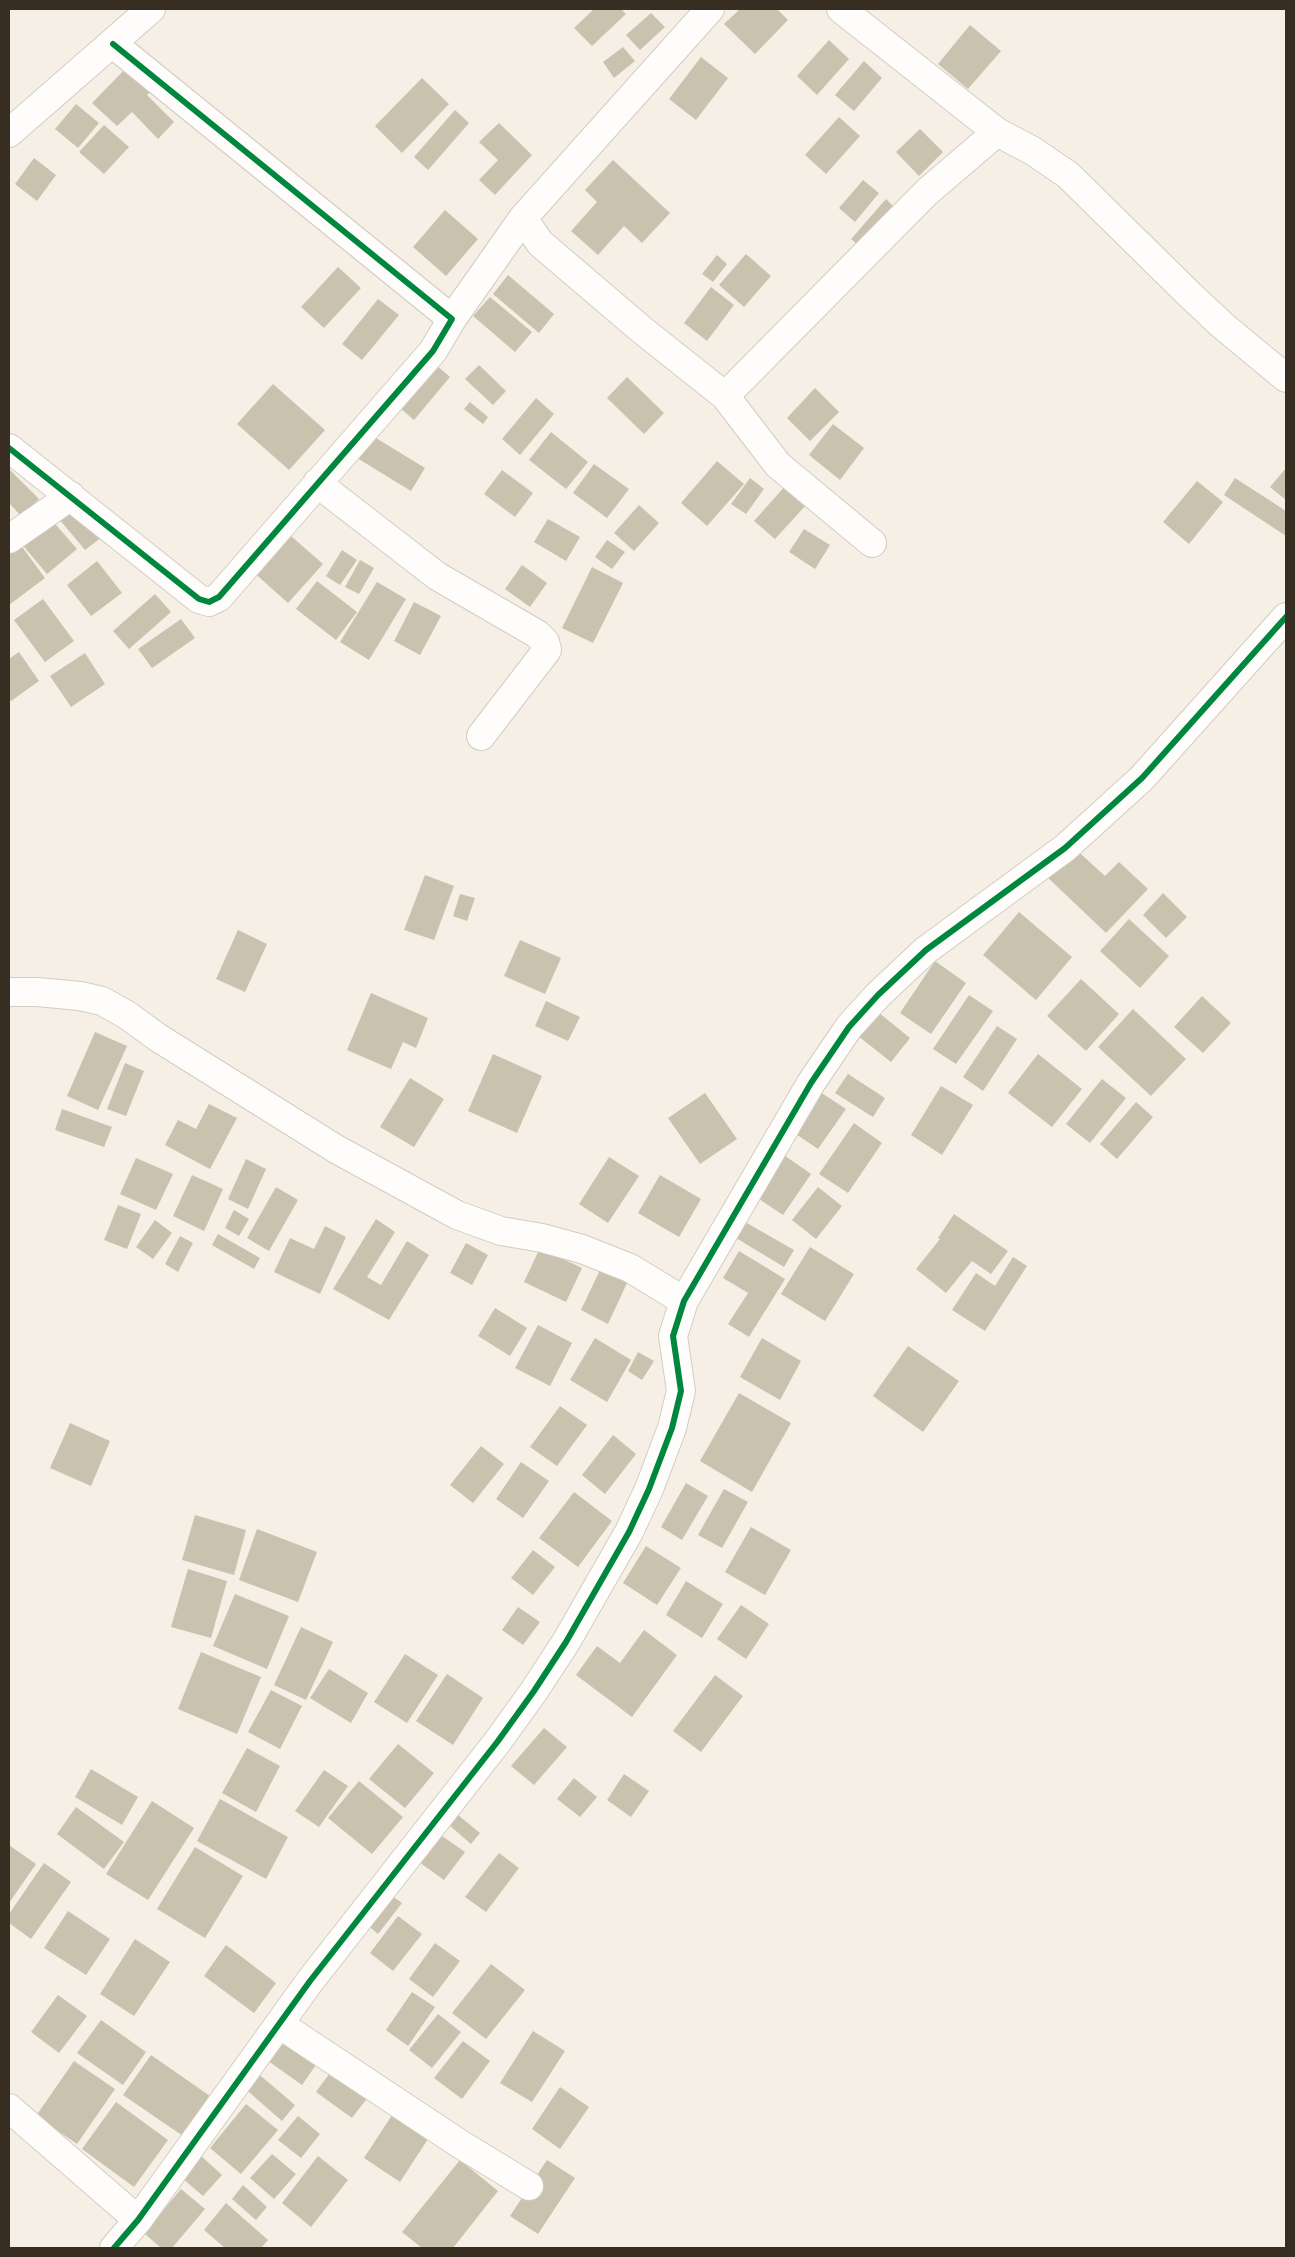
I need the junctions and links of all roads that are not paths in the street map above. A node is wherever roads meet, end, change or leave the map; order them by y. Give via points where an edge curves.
1 (151, 9) edge
2 (710, 9) edge
3 (841, 9) edge
4 (113, 44) junction
5 (997, 132) junction
6 (9, 133) edge
7 (523, 218) junction
8 (452, 318) junction
9 (1286, 378) edge
10 (725, 396) junction
11 (9, 448) edge
12 (317, 484) junction
13 (71, 496) junction
14 (9, 539) edge
15 (872, 543) dead end
16 (1286, 617) edge
17 (481, 736) dead end
18 (9, 992) edge
19 (684, 1301) junction
20 (279, 2024) junction
21 (9, 2108) edge
22 (529, 2186) dead end
23 (138, 2220) junction
24 (114, 2248) edge

1 - 4 street
2 - 7 street
3 - 5 street
4 - 6 street
4 - 8 street
5 - 9 street via 1068,175 1222,325
5 - 10 street via 927,192
7 - 8 street
7 - 10 street via 540,243
8 - 12 street via 433,351
10 - 15 street via 778,465
11 - 13 street
12 - 13 street via 219,597 209,602 199,599
12 - 17 street via 437,576 537,634 545,642 547,650
13 - 14 street
16 - 19 street via 1142,778 1065,848 926,950 849,1027 811,1083
18 - 19 street via 80,996 102,1001 336,1149 457,1215 501,1232 542,1238 582,1249 630,1268
19 - 20 street via 673,1336 681,1391 672,1428 629,1532 534,1691
20 - 22 street
20 - 23 street
21 - 23 street
23 - 24 street

